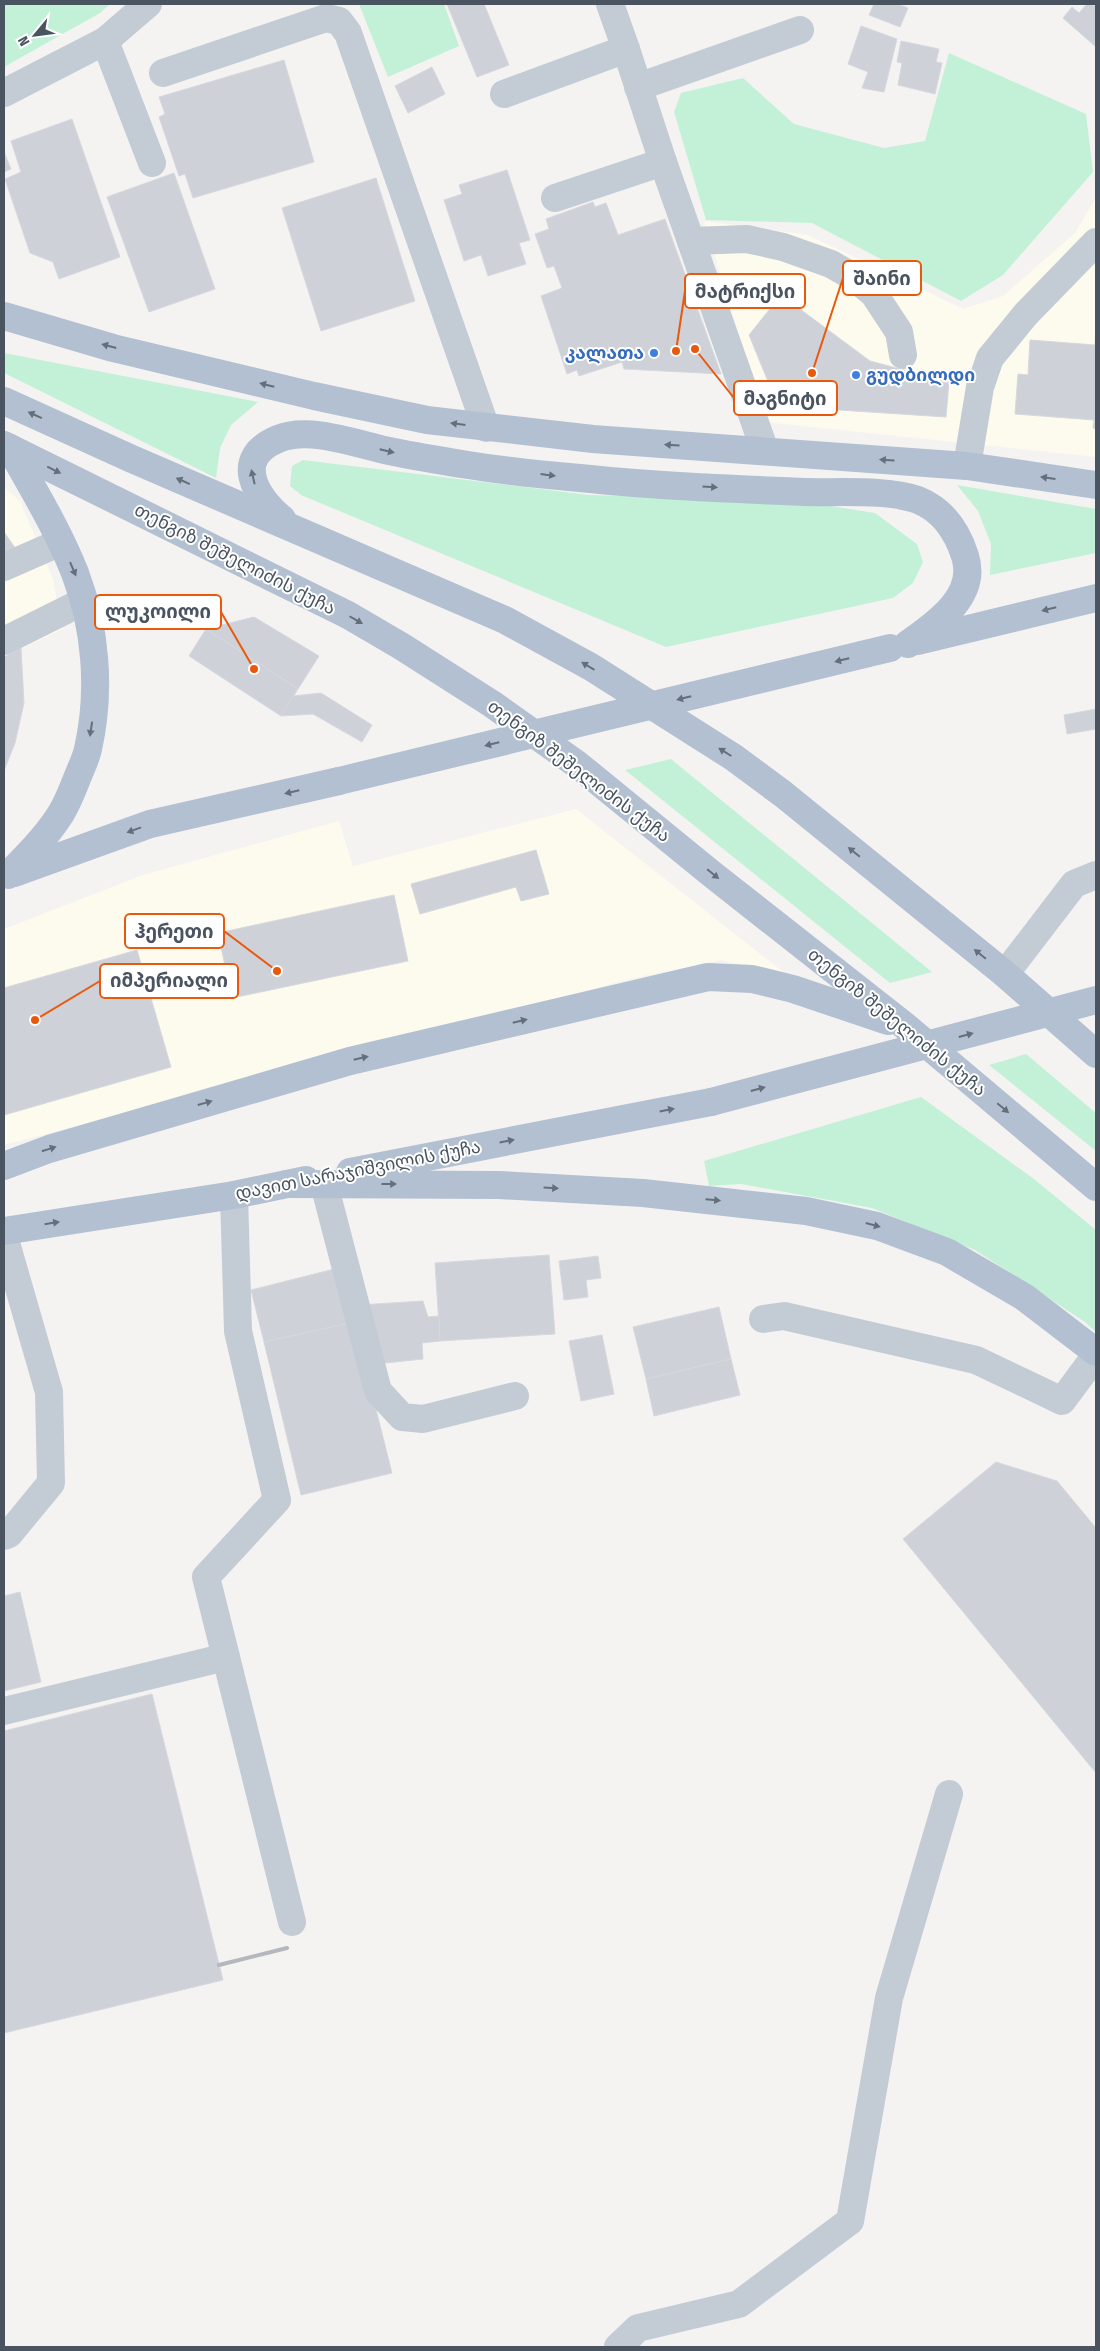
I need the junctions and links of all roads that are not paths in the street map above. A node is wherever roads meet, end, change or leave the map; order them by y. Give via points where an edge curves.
1 (148, 4) edge
2 (610, 4) edge
3 (800, 30) dead end
4 (104, 41) junction
5 (626, 50) junction
6 (164, 73) dead end
7 (638, 88) junction
8 (4, 93) edge
9 (504, 94) dead end
10 (663, 162) junction
11 (152, 163) dead end
12 (555, 198) dead end
13 (691, 240) junction
14 (1096, 242) edge
15 (4, 316) edge
16 (903, 355) dead end
17 (4, 401) edge
18 (486, 428) junction
19 (7, 447) edge
20 (765, 451) junction
21 (967, 466) junction
22 (1096, 485) edge
23 (292, 528) junction
24 (61, 542) junction
25 (4, 567) edge
26 (1096, 598) edge
27 (84, 601) junction
28 (4, 641) edge
29 (899, 646) junction
30 (1096, 875) edge
31 (6, 876) edge
32 (1006, 974) junction
33 (1096, 1000) edge
34 (906, 1026) junction
35 (1096, 1054) edge
36 (4, 1166) edge
37 (287, 1184) junction
38 (324, 1184) junction
39 (1096, 1187) edge
40 (234, 1195) junction
41 (4, 1231) edge
42 (4, 1236) edge
43 (763, 1319) dead end
44 (1096, 1354) edge
45 (514, 1396) dead end
46 (4, 1536) edge
47 (226, 1656) junction
48 (4, 1711) edge
49 (949, 1794) dead end
50 (292, 1922) dead end
51 (618, 2347) edge

1 - 4 street
2 - 5 street
3 - 7 street
4 - 8 street
4 - 11 street
5 - 7 street
5 - 9 street
6 - 18 street via 326,18 339,21 348,33
7 - 10 street
10 - 12 street
10 - 13 street
13 - 16 street via 747,239 783,247 830,264 874,294 899,332
13 - 20 street
14 - 21 street via 1026,314 990,358 980,387
18 -> 15 main road via 427,420 314,396 113,348
23 -> 17 main road
20 -> 18 main road
19 - 24 main road
19 -> 34 main road, თენგიზ შეშელიძის ქუჩა via 348,615 402,646 578,765
21 -> 20 main road
22 -> 21 main road
23 -> 29 main road via 260,498 250,469 265,446 293,435 314,434 394,453 470,466 582,479 900,495 934,508 950,523 966,559 962,593 951,610 936,624
32 -> 23 main road via 733,757 591,668 504,620
24 - 25 street
24 -> 27 main road
26 -> 29 main road
27 - 28 street
27 -> 31 main road via 94,647 93,717 88,750 59,817 36,847
29 -> 31 main road, bridge via 150,824
30 - 32 street via 1074,884
32 - 35 main road
37 -> 33 main road, დავით სარაჯიშვილის ქუჩა, bridge via 711,1102
36 -> 34 main road via 49,1149 350,1060 708,977 752,979 793,989
34 -> 39 main road, თენგიზ შეშელიძის ქუჩა
37 - 38 main road
37 - 40 main road, დავით სარაჯიშვილის ქუჩა
38 -> 44 main road via 499,1185 643,1193 806,1211 877,1226 947,1252 1024,1297
38 - 45 street via 378,1391 402,1417 423,1419
41 -> 40 main road, დავით სარაჯიშვილის ქუჩა
40 - 47 street via 238,1331 277,1500 206,1577
42 - 46 street via 49,1392 51,1483
43 - 44 street via 784,1316 976,1360 1062,1401
47 - 48 street
47 - 50 street
49 - 51 street via 889,1998 850,2222 739,2304 638,2328

